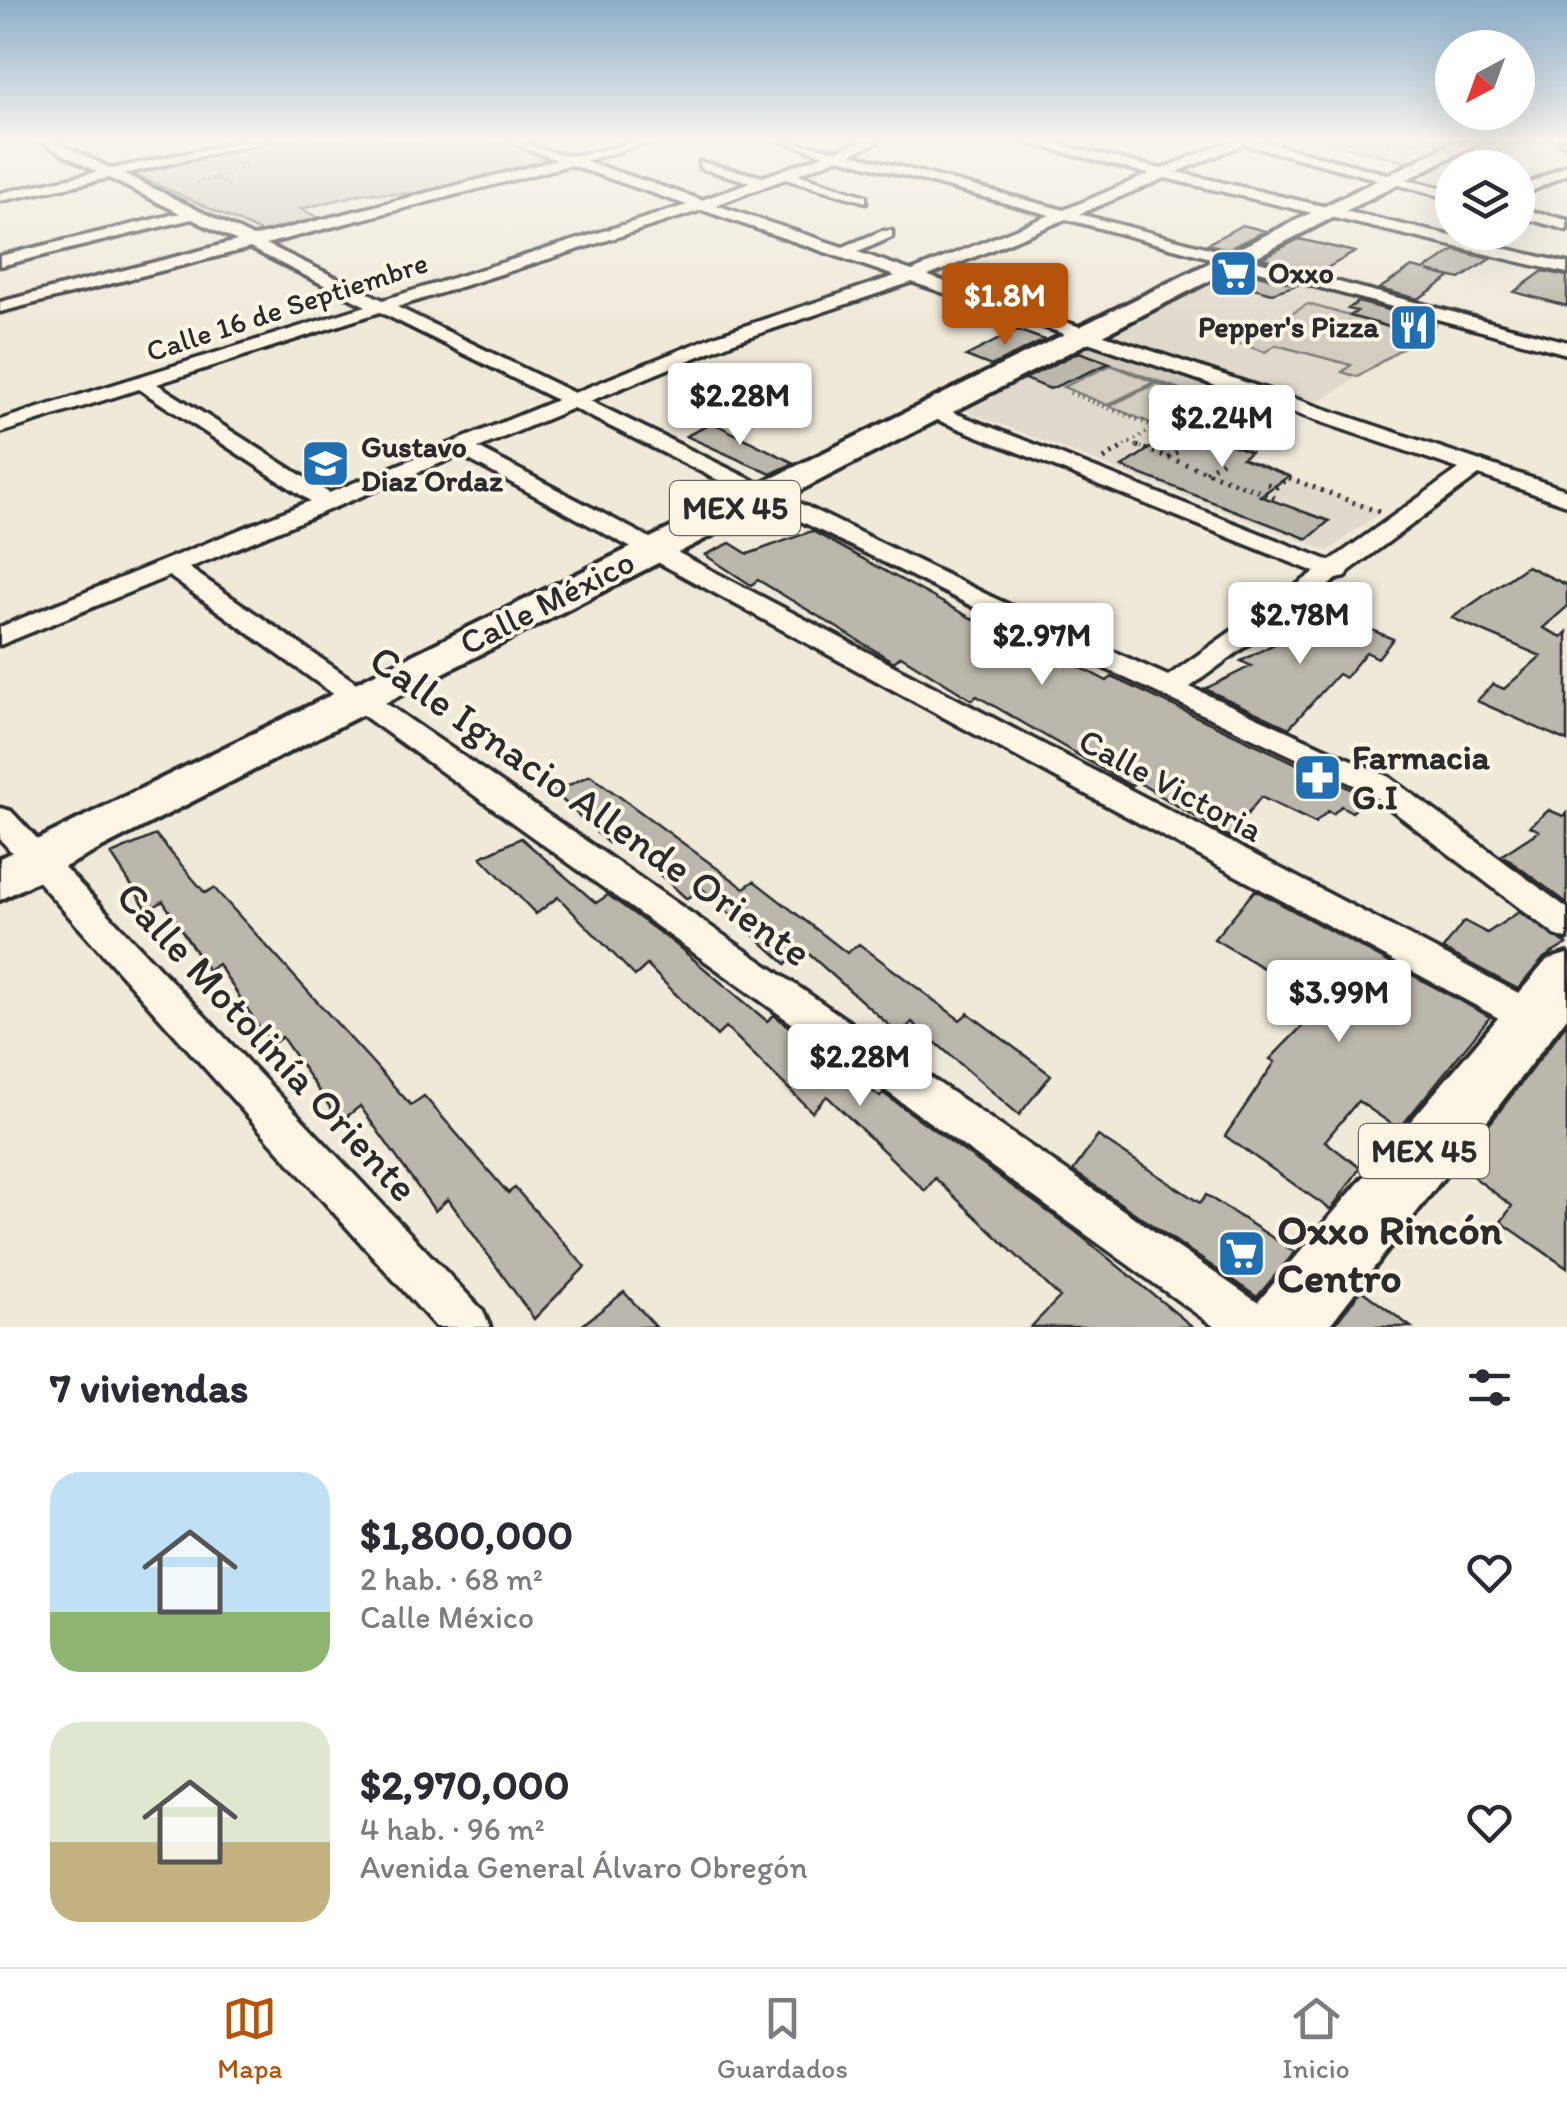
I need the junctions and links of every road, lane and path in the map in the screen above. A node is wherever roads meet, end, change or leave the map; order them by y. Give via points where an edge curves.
1 (176, 203) edge
2 (404, 203) edge
3 (696, 203) edge
4 (708, 203) edge
5 (1015, 203) edge
6 (1092, 203) edge
7 (1294, 203) edge
8 (1345, 203) edge
9 (702, 205) junction
10 (1332, 212) junction
11 (199, 214) junction
12 (1062, 216) junction
13 (1535, 217) edge
14 (1567, 225) edge
15 (887, 234) dead end
16 (256, 241) junction
17 (842, 253) junction
18 (1232, 258) junction
19 (0, 261) edge
20 (1567, 268) edge
21 (911, 276) junction
22 (385, 305) junction
23 (0, 307) edge
24 (1082, 334) junction
25 (1567, 348) edge
26 (142, 382) junction
27 (1070, 393) dead end
28 (575, 399) junction
29 (930, 410) junction
30 (0, 427) edge
31 (1130, 443) junction
32 (459, 446) junction
33 (1179, 451) dead end
34 (1168, 458) junction
35 (1222, 461) dead end
36 (1099, 462) dead end
37 (1476, 468) junction
38 (1206, 472) junction
39 (1257, 491) junction
40 (763, 494) junction
41 (1567, 498) edge
42 (1279, 499) dead end
43 (326, 500) junction
44 (1380, 512) dead end
45 (650, 549) junction
46 (170, 565) junction
47 (1337, 572) junction
48 (0, 636) edge
49 (1170, 688) junction
50 (360, 697) junction
51 (0, 819) edge
52 (38, 861) junction
53 (0, 880) edge
54 (1567, 926) edge
55 (1549, 997) edge
56 (467, 1327) edge
57 (1254, 1327) edge
58 (1282, 1327) edge

1 - 11 street
2 - 16 street
3 - 9 street
4 - 9 street, Calle 16 de Septiembre
5 - 12 street
6 - 12 street
7 - 10 street
8 - 10 main road, Calle México / MEX 45
9 - 17 street
9 - 22 street, Calle 16 de Septiembre
10 - 18 main road, Calle México / MEX 45
10 - 20 street
11 - 16 street
11 - 19 street
12 - 18 street
12 - 21 street
13 - 14 street
15 - 17 street
16 - 22 street
16 - 23 street
17 - 21 street
18 - 24 main road, Calle México / MEX 45
18 - 25 street
21 - 24 street
21 - 28 street via 724,339
22 - 26 street, Calle 16 de Septiembre
22 - 28 street
24 - 29 main road, Calle México / MEX 45
24 - 37 street
26 - 30 street, Calle 16 de Septiembre
26 - 43 street
27 - 31 path via 1156,427
28 - 32 street
28 - 40 street
29 - 40 main road, Calle México / MEX 45
29 - 47 street
31 - 34 path
31 - 36 path
32 - 43 street
32 - 45 street, Calle Victoria
33 - 34 path
34 - 38 path
35 - 38 path
37 - 41 street
37 - 47 street
38 - 39 path
39 - 42 path
39 - 44 path via 1289,478
40 - 45 main road, Calle México / MEX 45
40 - 49 street
43 - 46 street
45 - 50 main road, Calle México / MEX 45
45 - 55 street, Calle Victoria
46 - 48 street
46 - 50 street, Calle Ignacio Allende Oriente
47 - 49 street
49 - 54 street via 1378,784
50 - 52 main road, Calle México / MEX 45
50 - 57 street, Calle Ignacio Allende Oriente
51 - 52 street, Calle Motolinía Oriente
52 - 53 main road, Calle México / MEX 45
52 - 56 street, Calle Motolinía Oriente
55 - 58 main road, MEX 45

